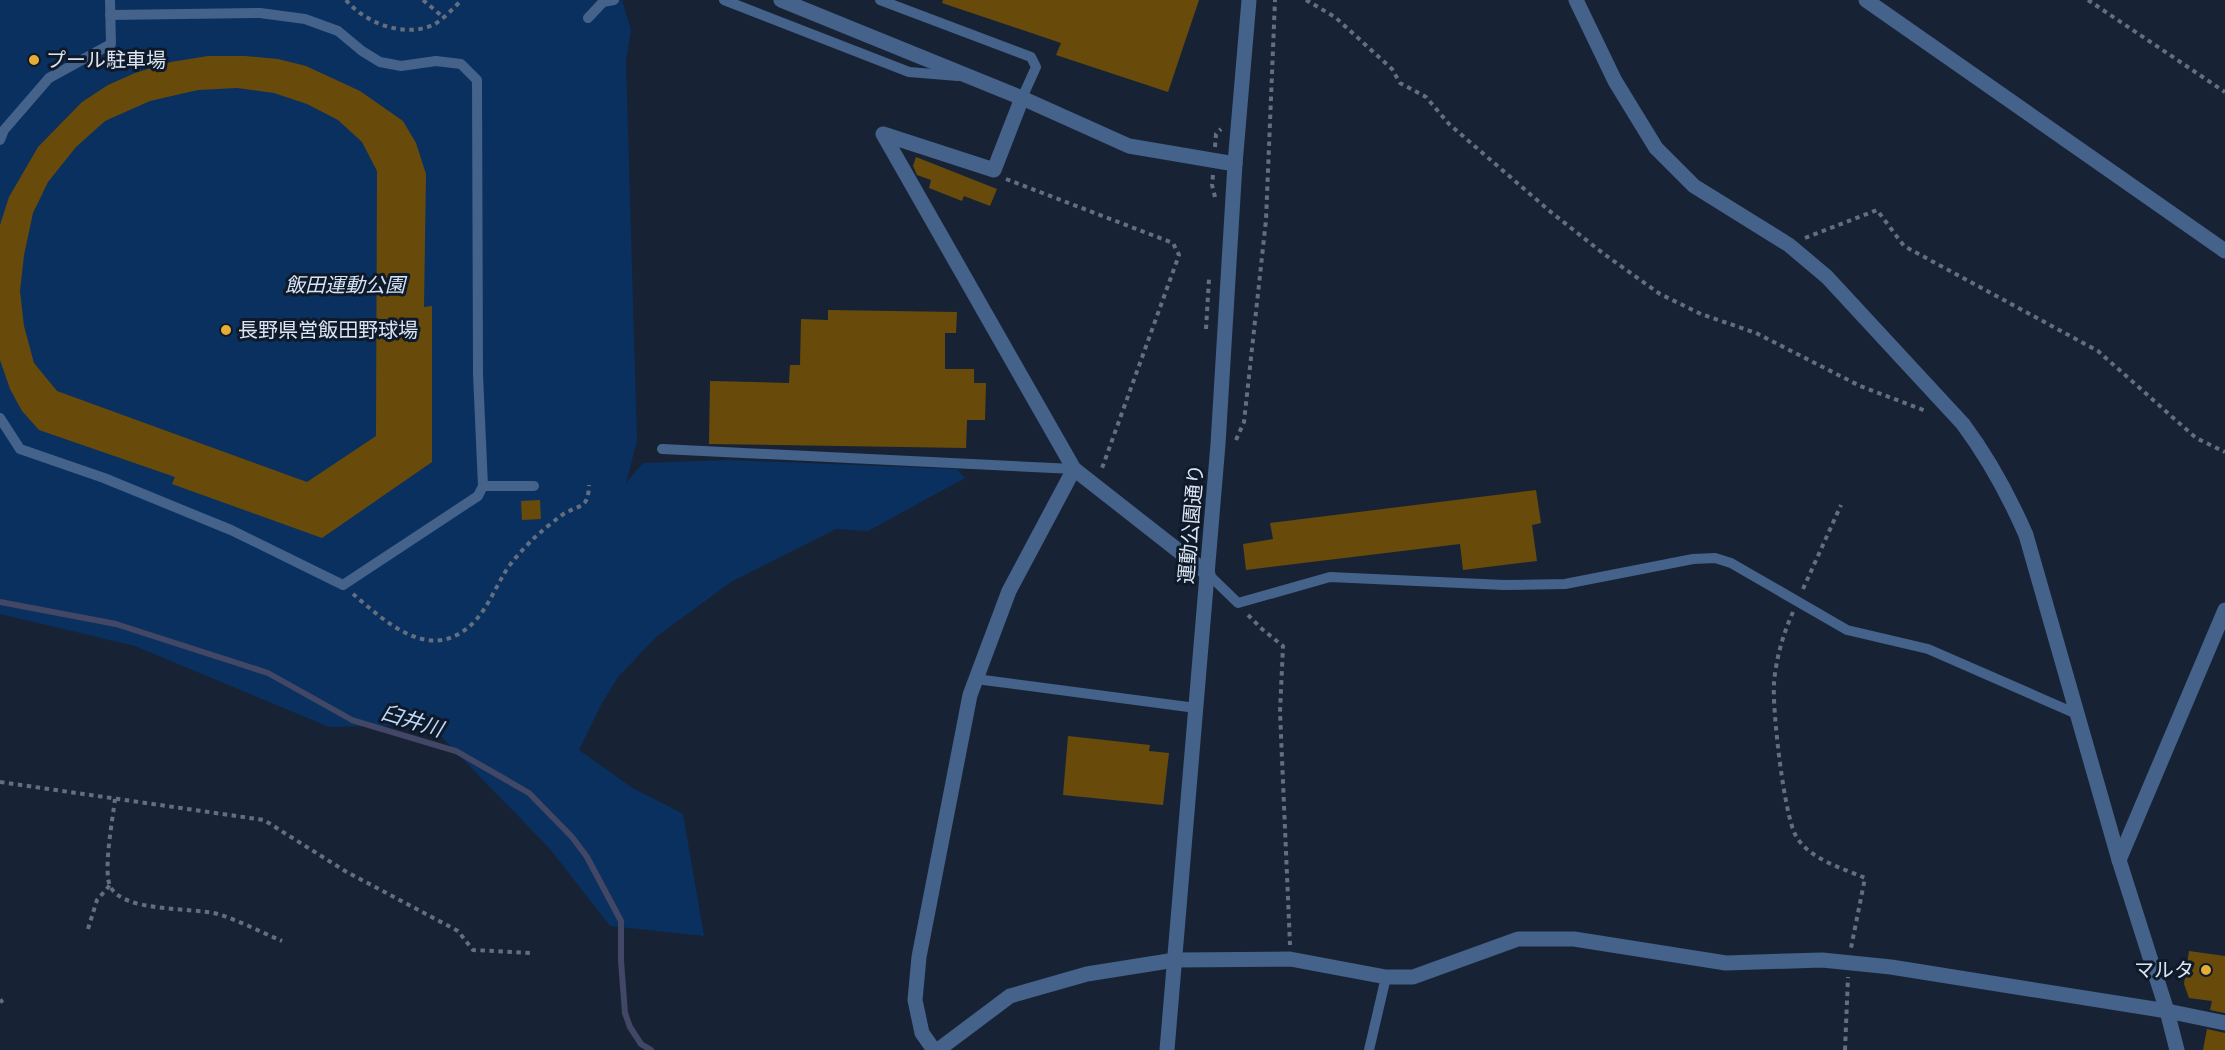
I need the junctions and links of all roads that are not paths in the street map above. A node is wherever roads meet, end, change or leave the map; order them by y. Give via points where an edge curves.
1 (110, 0) edge
2 (614, 0) edge
3 (724, 0) edge
4 (781, 0) edge
5 (880, 0) edge
6 (1249, 0) edge
7 (1576, 0) edge
8 (1866, 0) edge
9 (110, 15) junction
10 (588, 18) dead end
11 (970, 77) junction
12 (1022, 98) junction
13 (0, 140) edge
14 (1235, 165) junction
15 (2225, 251) edge
16 (0, 418) edge
17 (662, 449) dead end
18 (1074, 469) junction
19 (483, 486) junction
20 (534, 486) dead end
21 (1208, 574) junction
22 (2225, 610) edge
23 (2221, 630) edge
24 (976, 679) junction
25 (1196, 708) junction
26 (2079, 715) junction
27 (2119, 860) junction
28 (1175, 960) junction
29 (1386, 977) junction
30 (2167, 1011) junction
31 (2225, 1023) edge
32 (936, 1050) edge
33 (1167, 1050) edge
34 (1369, 1050) edge
35 (2177, 1050) edge

1 - 9 lane
2 - 10 lane via 603,2
3 - 11 lane via 909,72
4 - 11 street
5 - 12 lane via 1031,57 1036,67
6 - 14 street, 運動公園通り
7 - 26 street via 1614,81 1656,148 1694,186 1789,245 1827,277 1963,424 1983,451 2026,535
8 - 15 street
9 - 13 lane via 111,44 49,78 4,130
9 - 19 lane via 260,13 305,19 338,31 380,62 401,66 436,61 461,64 477,80 478,374
11 - 12 street
12 - 14 street via 1129,146
12 - 18 street via 994,170 883,134
14 - 21 street, 運動公園通り
16 - 19 lane via 20,449 104,478 231,530 343,585 478,496
17 - 18 lane
18 - 21 street
18 - 24 street via 1009,591
19 - 20 lane
21 - 25 street, 運動公園通り
21 - 26 lane via 1238,603 1330,577 1565,584 1715,558 1731,562 1847,630 1928,649
22 - 23 street
23 - 27 street
24 - 25 lane
24 - 32 street via 920,957 915,1000 922,1033
25 - 28 street, 運動公園通り
26 - 27 street
27 - 30 street
28 - 29 street via 1290,959
28 - 32 street via 1087,974 1010,996
28 - 33 street, 運動公園通り
29 - 30 street via 1413,977 1518,939 1574,939 1726,963 1822,960 1891,967
29 - 34 lane
30 - 31 street
30 - 35 street

